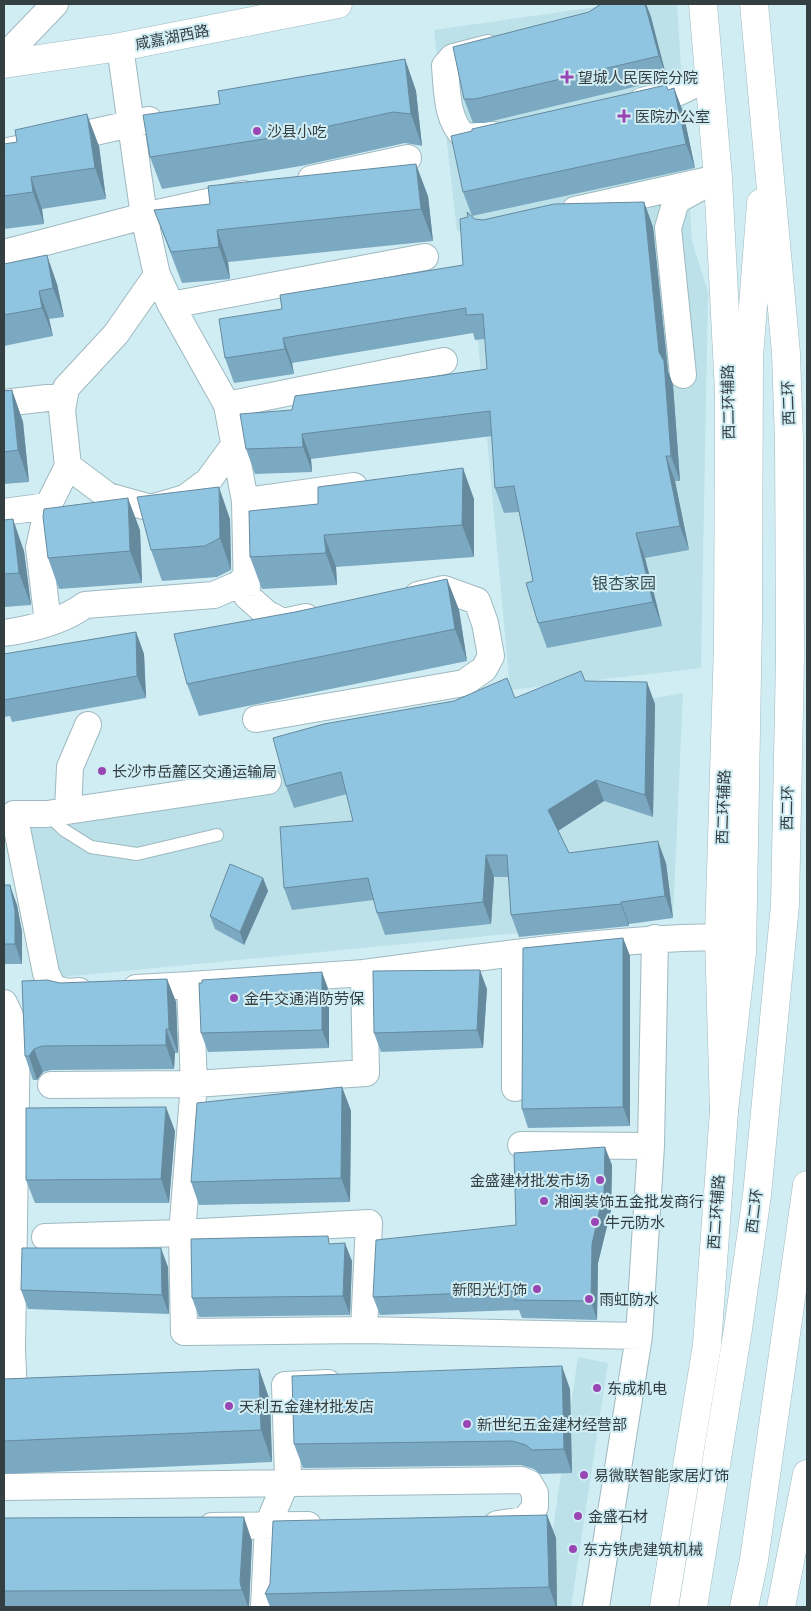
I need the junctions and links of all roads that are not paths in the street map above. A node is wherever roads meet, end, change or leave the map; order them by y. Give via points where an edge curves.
1 (55, 4) edge
2 (338, 4) edge
3 (703, 4) edge
4 (754, 4) edge
5 (509, 43) edge
6 (120, 47) junction
7 (4, 57) edge
8 (4, 64) edge
9 (709, 78) junction
10 (621, 106) edge
11 (170, 117) edge
12 (131, 123) junction
13 (514, 131) edge
14 (768, 144) junction
15 (4, 152) edge
16 (408, 158) dead end
17 (718, 178) junction
18 (556, 215) edge
19 (144, 216) junction
20 (4, 253) edge
21 (424, 257) dead end
22 (157, 275) junction
23 (170, 305) junction
24 (444, 361) dead end
25 (683, 375) dead end
26 (64, 396) junction
27 (4, 403) edge
28 (227, 404) junction
29 (235, 444) junction
30 (68, 466) junction
31 (373, 483) edge
32 (245, 501) junction
33 (48, 506) junction
34 (4, 512) edge
35 (246, 576) junction
36 (397, 599) edge
37 (330, 612) edge
38 (48, 623) junction
39 (4, 633) edge
40 (256, 719) dead end
41 (88, 725) dead end
42 (268, 781) dead end
43 (57, 812) junction
44 (9, 814) edge
45 (217, 835) dead end
46 (655, 938) junction
47 (719, 938) junction
48 (515, 953) junction
49 (364, 973) junction
50 (190, 985) junction
51 (4, 1003) edge
52 (194, 1084) junction
53 (51, 1085) dead end
54 (515, 1088) dead end
55 (10, 1102) edge
56 (724, 1111) junction
57 (521, 1145) dead end
58 (651, 1146) junction
59 (807, 1185) edge
60 (9, 1201) edge
61 (182, 1233) junction
62 (45, 1237) dead end
63 (9, 1260) edge
64 (364, 1330) junction
65 (639, 1336) junction
66 (8, 1349) edge
67 (354, 1382) edge
68 (17, 1395) edge
69 (807, 1474) edge
70 (286, 1482) junction
71 (4, 1487) edge
72 (476, 1524) edge
73 (268, 1525) junction
74 (328, 1525) edge
75 (190, 1526) edge
76 (264, 1607) edge
77 (596, 1607) edge
78 (664, 1607) edge
79 (693, 1607) edge
80 (744, 1607) edge
81 (782, 1607) edge

1 - 7 street
2 - 6 main road, 咸嘉湖西路
3 - 9 main road, 西二环辅路
4 - 14 main road, 西二环
5 - 13 street via 453,58 446,66 447,90 450,111 458,131 465,137 485,138
6 - 8 main road, 咸嘉湖西路
6 - 12 street
9 - 10 street via 680,92
9 - 17 main road, 西二环辅路
11 - 12 street
12 - 15 street
12 - 19 street
14 - 56 main road via 753,283 749,356 742,953
14 - 79 main road, 西二环 via 786,352 789,441 790,658 785,905 756,1204
16 - 19 street
17 - 18 street
17 - 25 street via 676,201 668,228
17 - 47 main road, 西二环辅路 via 730,477
19 - 20 street
19 - 22 street
21 - 23 street
22 - 23 street
22 - 26 street via 116,334 66,388
23 - 28 street
24 - 28 street
26 - 27 street
26 - 30 street via 62,410
28 - 29 street
29 - 30 street via 208,481 185,498 151,508 108,496
29 - 32 street
30 - 33 street
31 - 32 street
32 - 35 street
33 - 34 street
33 - 38 street via 38,548
35 - 37 street via 247,596 266,613 283,622
35 - 38 street via 239,584 214,595 85,605 72,615
36 - 40 street via 444,589 477,601 485,622 491,656 484,669 464,683
38 - 39 street via 29,630
41 - 43 street via 70,767
42 - 43 street
43 - 44 street
43 - 45 lane via 64,830 91,847 137,854
44 - 50 street via 46,973 53,988 68,992
46 - 47 street
46 - 48 street
46 - 58 street
47 - 56 main road, 西二环辅路
48 - 49 street
48 - 54 street
49 - 50 street
49 - 52 street via 366,1073
50 - 52 street
51 - 55 street via 17,1031
52 - 53 street
52 - 61 street
55 - 60 street
56 - 78 main road, 西二环辅路 via 707,1345
57 - 58 street
58 - 65 street
59 - 80 main road via 761,1511
60 - 63 street
61 - 62 street
61 - 64 street via 184,1332
61 - 64 street via 369,1223
63 - 66 street
64 - 65 street
65 - 77 street
66 - 68 street
67 - 70 street via 275,1385 288,1477
69 - 81 main road
70 - 71 street
70 - 72 street via 521,1480 529,1483 535,1493 535,1507 525,1520
70 - 73 street
73 - 74 street
73 - 75 street
73 - 76 street

